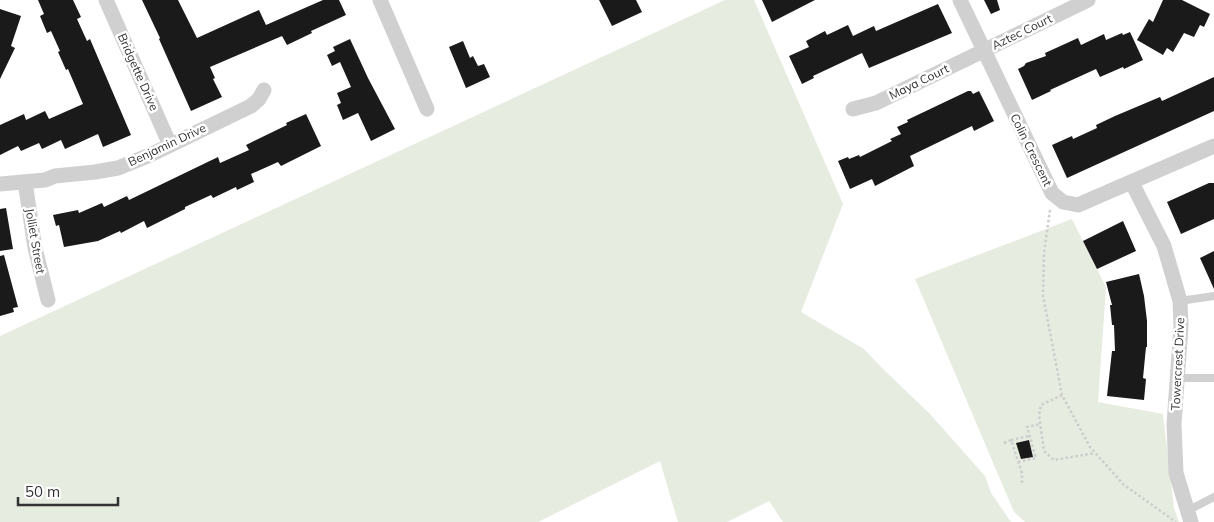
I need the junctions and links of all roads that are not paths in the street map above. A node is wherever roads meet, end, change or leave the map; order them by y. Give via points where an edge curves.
1 (106, 0) edge
2 (380, 0) edge
3 (960, 0) edge
4 (1088, 0) edge
5 (983, 50) junction
6 (264, 90) dead end
7 (427, 109) dead end
8 (853, 109) dead end
9 (170, 145) junction
10 (1214, 146) edge
11 (25, 182) junction
12 (1132, 183) junction
13 (0, 184) edge
14 (1214, 296) edge
15 (48, 300) dead end
16 (1180, 301) junction
17 (1178, 378) junction
18 (1214, 378) edge
19 (1214, 497) edge
20 (1189, 516) edge

1 - 9 street, Bridgette Drive
2 - 7 street
3 - 5 street, Colin Crescent
4 - 5 street, Aztec Court
5 - 8 street, Maya Court via 876,103
5 - 12 street, Colin Crescent via 1052,193 1063,202 1078,205
6 - 9 street, Benjamin Drive via 251,106
9 - 11 street, Benjamin Drive via 118,168
10 - 12 street, Colin Crescent
11 - 13 street, Benjamin Drive
11 - 15 street, Jolliet Street via 36,254
12 - 16 street, Towercrest Drive via 1164,246
14 - 16 lane
16 - 17 street, Towercrest Drive
17 - 18 lane
17 - 20 street, Towercrest Drive via 1174,424 1176,474
19 - 20 lane

